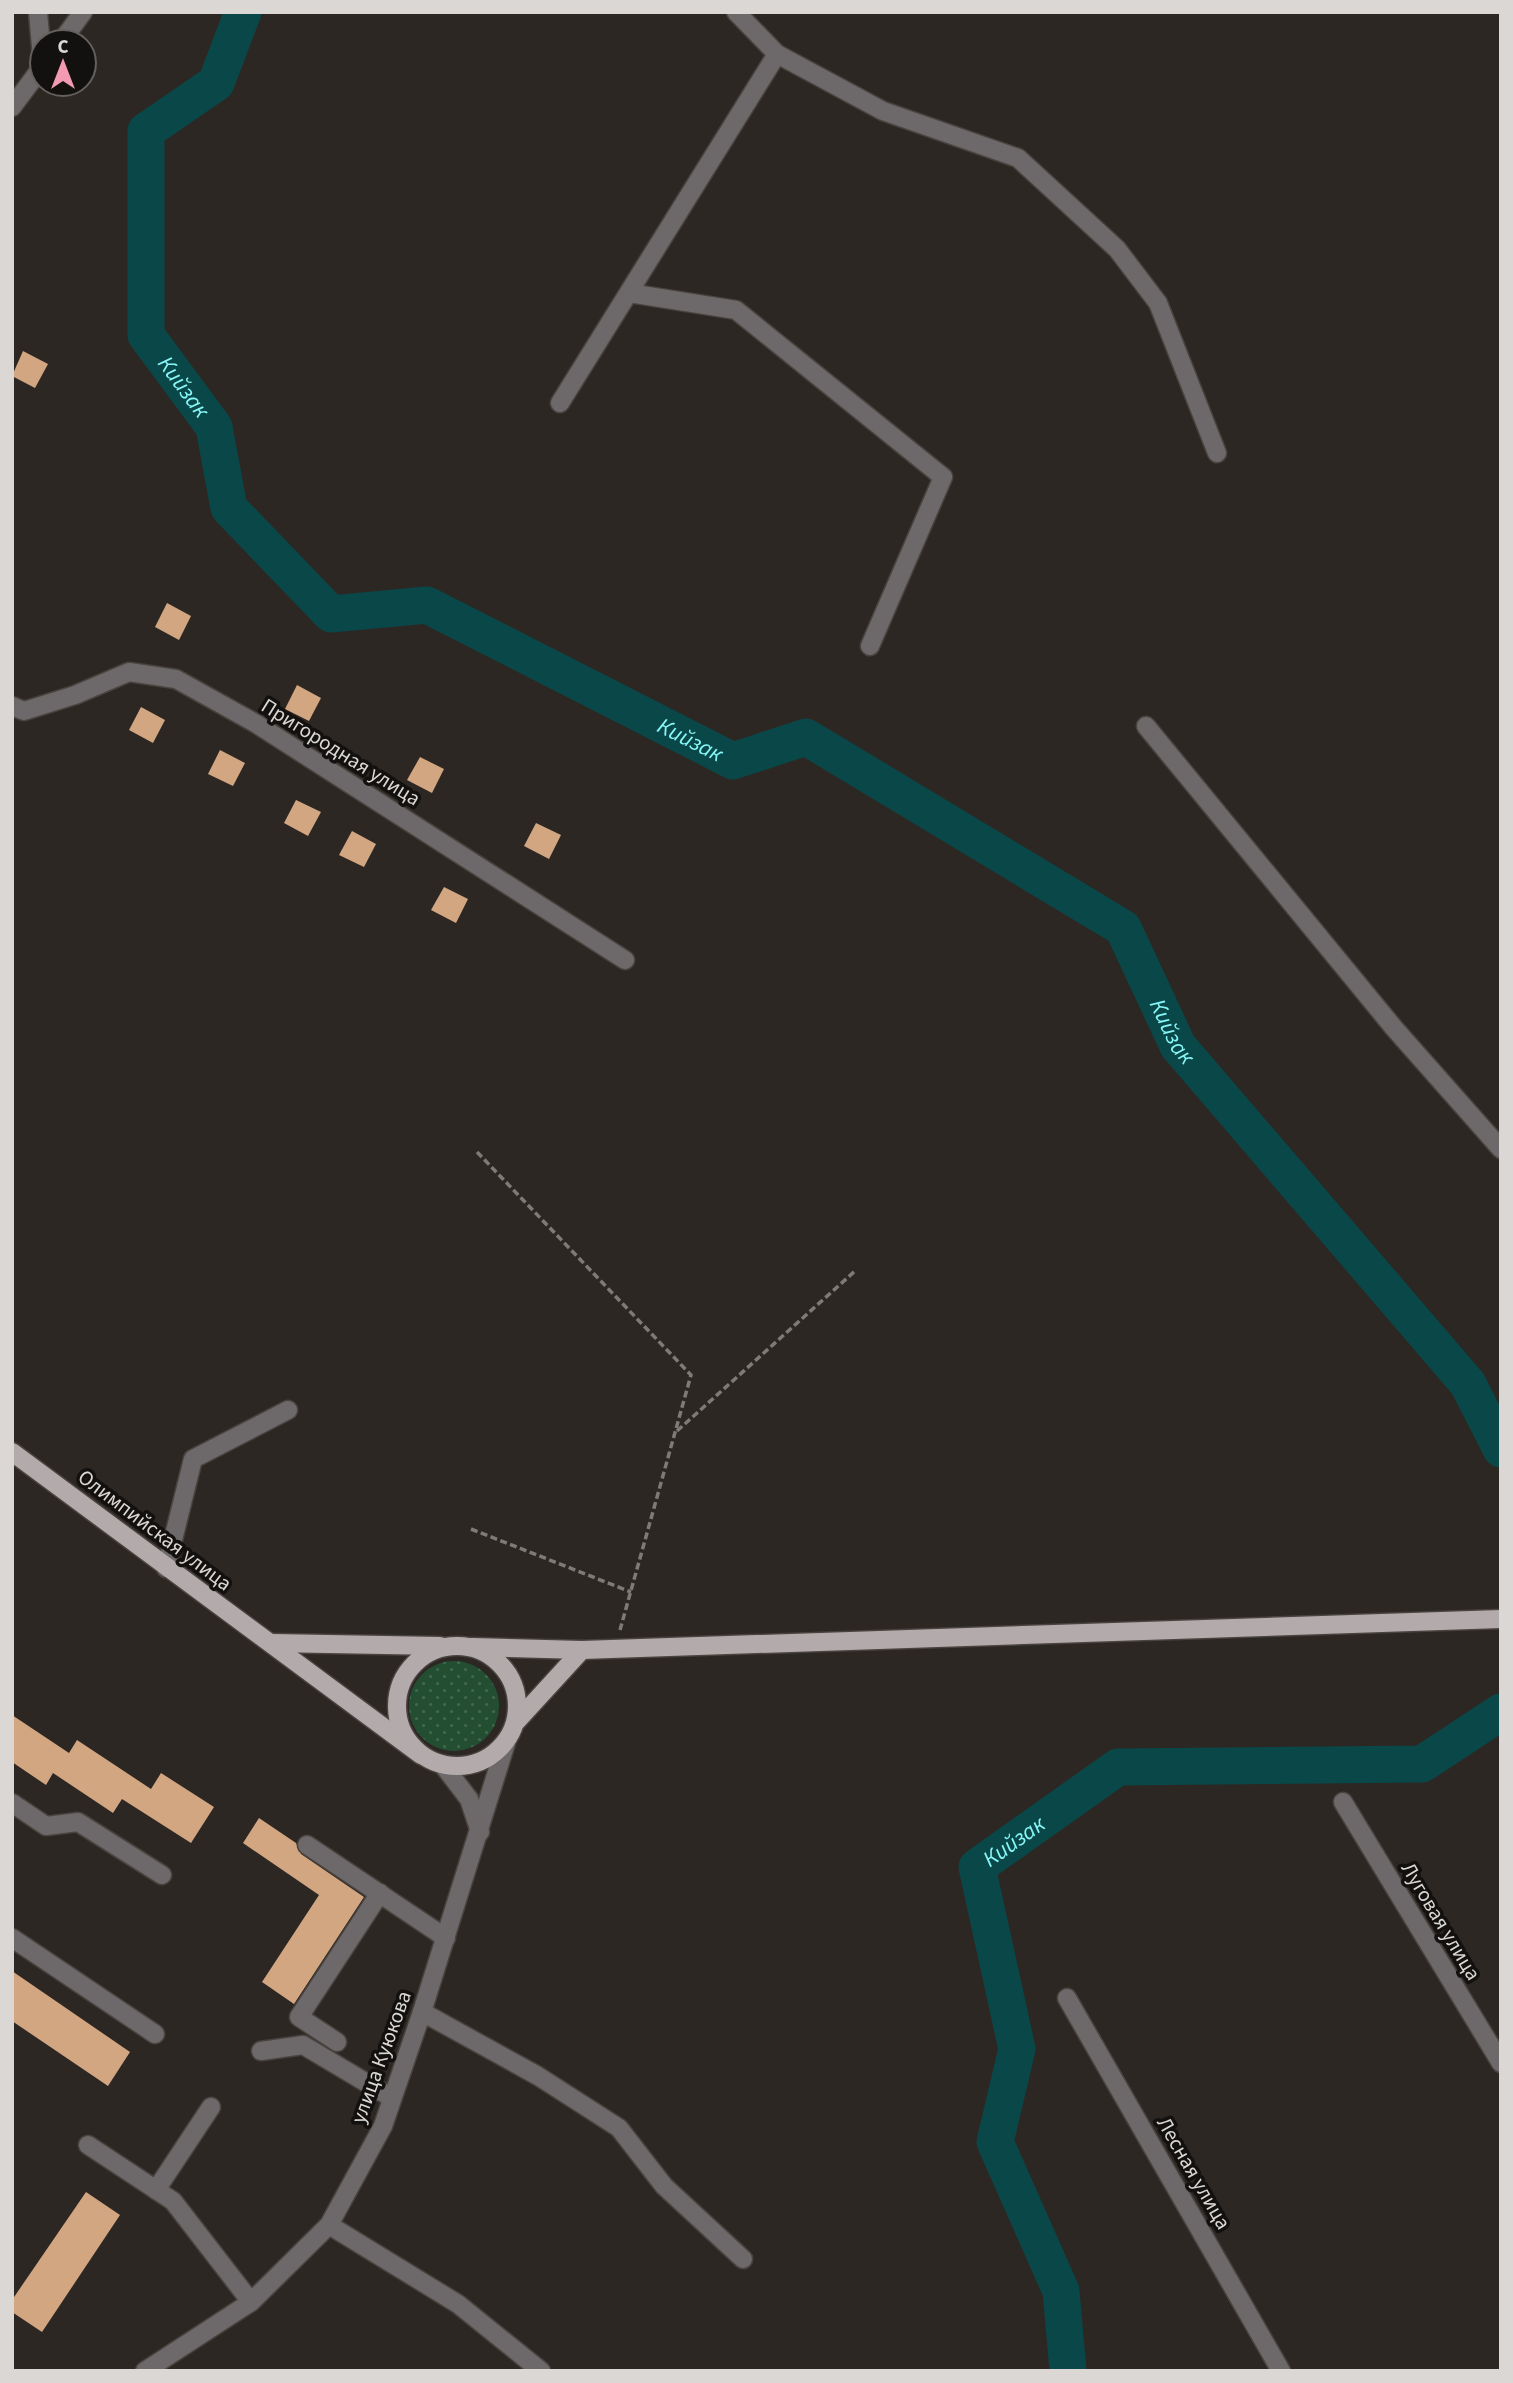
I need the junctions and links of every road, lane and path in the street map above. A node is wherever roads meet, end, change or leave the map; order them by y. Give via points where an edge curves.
1 (83, 12) edge
2 (736, 12) edge
3 (71, 28) edge
4 (777, 54) junction
5 (28, 86) edge
6 (12, 107) edge
7 (629, 293) junction
8 (560, 403) dead end
9 (1217, 453) dead end
10 (870, 646) dead end
11 (12, 706) edge
12 (1146, 726) dead end
13 (625, 960) dead end
14 (1501, 1149) edge
15 (477, 1152) dead end
16 (855, 1271) dead end
17 (288, 1410) dead end
18 (675, 1433) junction
19 (12, 1452) edge
20 (471, 1529) dead end
21 (166, 1568) junction
22 (631, 1592) junction
23 (1501, 1619) edge
24 (272, 1643) junction
25 (448, 1646) junction
26 (472, 1647) junction
27 (615, 1649) junction
28 (582, 1650) junction
29 (517, 1721) junction
30 (506, 1743) junction
31 (421, 1755) junction
32 (443, 1766) junction
33 (1343, 1802) dead end
34 (12, 1804) edge
35 (480, 1832) junction
36 (307, 1845) dead end
37 (162, 1875) dead end
38 (380, 1894) junction
39 (12, 1938) edge
40 (446, 1938) junction
41 (1068, 1998) dead end
42 (422, 2012) junction
43 (155, 2035) dead end
44 (337, 2042) dead end
45 (261, 2051) dead end
46 (1501, 2063) edge
47 (393, 2098) junction
48 (211, 2108) dead end
49 (88, 2145) dead end
50 (156, 2190) junction
51 (329, 2225) junction
52 (743, 2259) dead end
53 (251, 2302) junction
54 (145, 2371) edge
55 (541, 2371) edge
56 (1281, 2371) edge

1 - 3 street
2 - 4 street
4 - 7 street
4 - 9 street via 883,111 1018,158 1118,249 1158,303
5 - 6 street
7 - 8 street
7 - 10 street via 736,310 943,477
11 - 13 street, Пригородная улица via 24,710 37,707 129,671 176,679 255,723
12 - 14 street via 1394,1028
15 - 18 path via 691,1376
16 - 18 path
17 - 21 street via 194,1460
18 - 22 path
19 - 21 main road, Олимпийская улица
20 - 22 path
21 - 24 main road, Олимпийская улица
22 - 27 path
23 - 27 main road
24 - 25 main road
24 - 31 main road, Олимпийская улица
25 - 26 main road
25 - 31 main road via 426,1654 408,1670 398,1692 397,1715 405,1738
26 - 28 main road
26 - 29 main road via 494,1657 510,1675 518,1697
27 - 28 main road
28 - 29 main road
29 - 30 main road
30 - 32 main road via 489,1759 467,1766
30 - 35 street, улица Куюкова
31 - 32 main road
32 - 35 street via 469,1799
33 - 46 street, Луговая улица
34 - 37 street via 46,1826 78,1822
35 - 40 street, улица Куюкова
36 - 38 street
38 - 40 street
38 - 44 street via 299,2017
39 - 43 street
40 - 42 street, улица Куюкова
41 - 56 street, Лесная улица
42 - 47 street, улица Куюкова
42 - 52 street via 619,2127 664,2186
45 - 47 street via 303,2045
47 - 51 street, улица Куюкова via 383,2126
48 - 50 street
49 - 50 street
50 - 53 street via 173,2202
51 - 53 street, улица Куюкова
51 - 55 street via 458,2304
53 - 54 street, улица Куюкова

